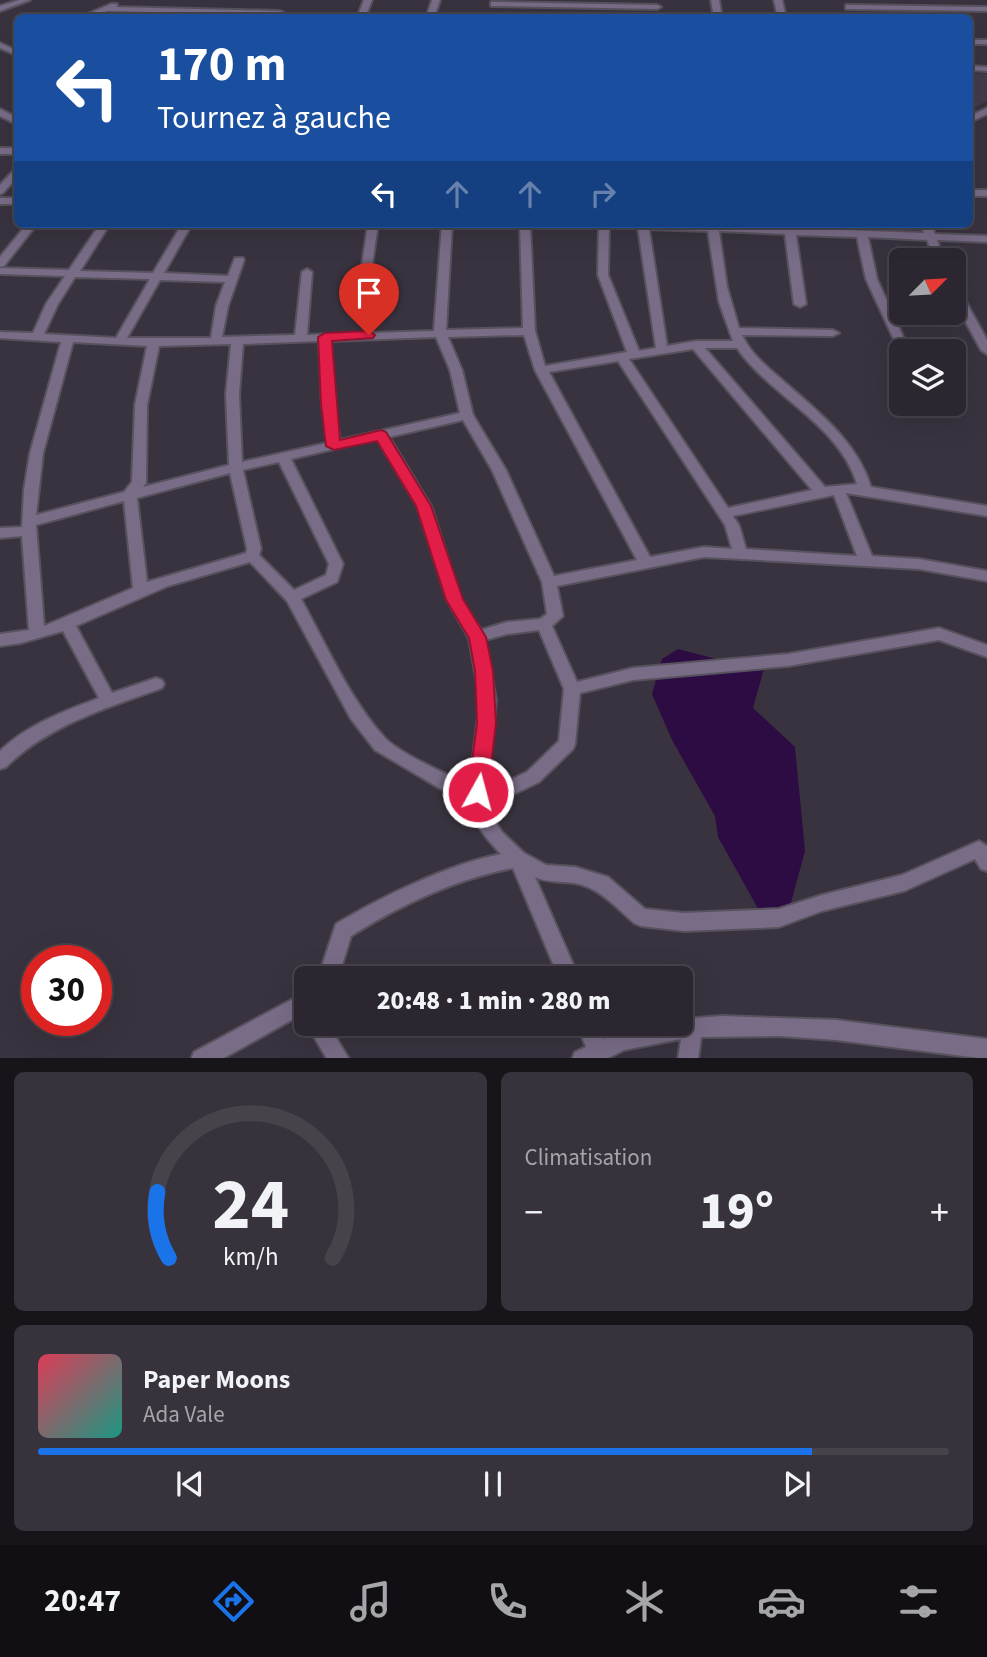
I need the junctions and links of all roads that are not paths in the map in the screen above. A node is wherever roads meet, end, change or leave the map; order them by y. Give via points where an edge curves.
1 (26, 0) edge
2 (131, 0) edge
3 (553, 2) edge
4 (656, 4) edge
5 (848, 4) edge
6 (916, 4) edge
7 (494, 5) edge
8 (950, 8) junction
9 (0, 9) edge
10 (107, 9) junction
11 (987, 9) edge
12 (280, 12) edge
13 (93, 14) edge
14 (951, 14) edge
15 (14, 174) edge
16 (0, 191) edge
17 (29, 228) edge
18 (102, 228) edge
19 (185, 228) edge
20 (372, 228) edge
21 (447, 228) edge
22 (526, 228) edge
23 (605, 228) edge
24 (643, 228) edge
25 (713, 228) joint
26 (928, 228) edge
27 (841, 229) edge
28 (790, 231) junction
29 (862, 234) junction
30 (931, 236) junction
31 (987, 239) edge
32 (935, 248) edge
33 (239, 260) dead end
34 (0, 264) edge
35 (367, 265) dead end
36 (0, 271) edge
37 (74, 272) junction
38 (307, 272) dead end
39 (156, 277) junction
40 (231, 279) junction
41 (800, 304) dead end
42 (966, 312) edge
43 (530, 331) junction
44 (440, 333) junction
45 (833, 333) dead end
46 (0, 335) edge
47 (37, 337) junction
48 (325, 337) junction
49 (738, 337) junction
50 (301, 338) junction
51 (68, 339) junction
52 (899, 339) edge
53 (216, 341) junction
54 (237, 341) junction
55 (119, 342) junction
56 (154, 343) junction
57 (696, 345) junction
58 (662, 350) junction
59 (987, 350) edge
60 (628, 356) junction
61 (541, 370) junction
62 (467, 415) junction
63 (381, 435) junction
64 (334, 446) junction
65 (283, 457) junction
66 (234, 468) junction
67 (838, 489) junction
68 (865, 489) junction
69 (822, 492) junction
70 (130, 494) junction
71 (987, 511) edge
72 (725, 513) junction
73 (29, 527) junction
74 (0, 533) edge
75 (740, 552) junction
76 (252, 556) junction
77 (645, 562) junction
78 (867, 562) junction
79 (987, 576) edge
80 (549, 582) junction
81 (141, 590) junction
82 (292, 597) junction
83 (67, 623) junction
84 (544, 624) junction
85 (37, 632) junction
86 (477, 637) junction
87 (0, 640) edge
88 (987, 651) edge
89 (156, 684) dead end
90 (572, 689) junction
91 (108, 701) junction
92 (0, 762) edge
93 (478, 798) junction
94 (984, 853) edge
95 (518, 859) junction
96 (332, 966) edge
97 (564, 966) edge
98 (294, 1011) edge
99 (693, 1029) edge
100 (324, 1036) edge
101 (588, 1036) edge
102 (633, 1036) edge
103 (691, 1036) edge
104 (987, 1049) edge
105 (589, 1054) edge
106 (203, 1058) edge
107 (338, 1058) edge
108 (688, 1058) edge

1 - 9 street
2 - 10 street
3 - 4 street
3 - 7 street
5 - 6 street
6 - 8 street
8 - 11 street
8 - 14 street
10 - 12 street
10 - 13 street
15 - 16 street
17 - 34 street
18 - 37 street
19 - 39 street
20 - 35 street
21 - 44 street
22 - 43 street
23 - 60 street via 603,275
24 - 58 street
25 - 28 street
25 - 49 street
26 - 30 street
27 - 28 street
27 - 29 street
28 - 41 street
29 - 30 street
29 - 52 street via 862,245
30 - 31 street
30 - 32 street
33 - 40 street
36 - 37 street
37 - 39 street
37 - 47 street
38 - 50 street
39 - 40 street
39 - 55 street
40 - 53 street
42 - 59 street
43 - 44 street
43 - 61 street
44 - 48 street
44 - 62 street via 456,370
45 - 49 street
46 - 47 street
47 - 51 street
48 - 50 street
48 - 64 street
49 - 57 street
49 - 68 street via 755,362 825,427 852,460
50 - 54 street
51 - 55 street
51 - 73 street via 35,457
53 - 54 street
53 - 56 street
54 - 66 street via 231,391
55 - 56 street
56 - 70 street via 141,405 139,483
57 - 58 street
57 - 69 street
58 - 60 street
60 - 61 street
60 - 72 street
61 - 77 street
62 - 63 street
62 - 80 street via 491,454
63 - 64 street
63 - 86 street via 424,506 454,600
64 - 65 street
65 - 66 street
65 - 82 street via 336,564 332,578
66 - 70 street
66 - 76 street
67 - 68 street
67 - 69 street
67 - 78 street
68 - 71 street
69 - 72 street
70 - 73 street
70 - 81 street
72 - 75 street via 737,533
73 - 74 street
73 - 85 street
75 - 77 street via 696,553
75 - 78 street
76 - 81 street
76 - 82 street
77 - 80 street
78 - 79 street via 930,565
80 - 84 street via 555,616
81 - 83 street
82 - 93 street via 357,714 381,745
83 - 85 street
83 - 91 street
84 - 86 street
84 - 90 street
85 - 87 street
86 - 93 street via 488,700
88 - 90 street via 939,634 788,660 633,674
89 - 91 street
90 - 93 street via 567,744 533,777
91 - 92 street via 21,742
93 - 95 street via 496,837
94 - 95 street via 904,883 779,918 684,922 641,917 602,883 544,873
95 - 96 street via 480,866 379,908 343,930
95 - 97 street
98 - 106 street
99 - 104 street via 728,1025 807,1029
100 - 107 street
101 - 105 street
102 - 105 street
103 - 108 street

